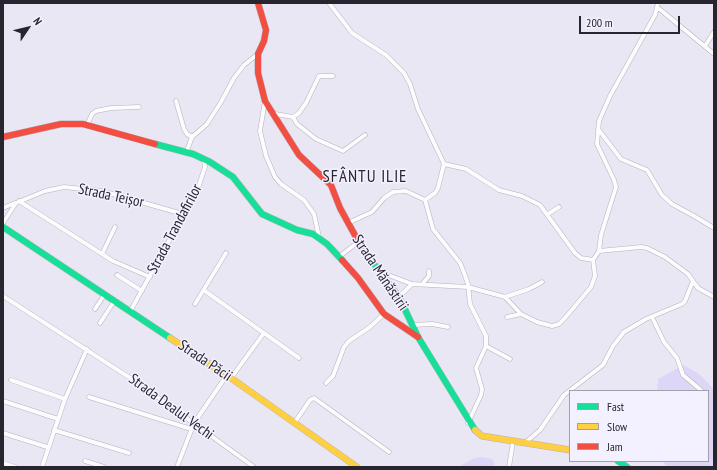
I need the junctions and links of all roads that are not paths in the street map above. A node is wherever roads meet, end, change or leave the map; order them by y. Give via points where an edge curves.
1 (258, 3) edge
2 (329, 3) edge
3 (658, 5) edge
4 (714, 32) edge
5 (705, 46) junction
6 (258, 54) junction
7 (714, 54) edge
8 (333, 76) dead end
9 (176, 101) dead end
10 (265, 101) junction
11 (139, 107) dead end
12 (275, 114) junction
13 (293, 117) junction
14 (87, 125) junction
15 (598, 130) junction
16 (365, 135) dead end
17 (3, 137) edge
18 (192, 137) junction
19 (186, 153) junction
20 (207, 161) junction
21 (444, 164) junction
22 (425, 200) junction
23 (17, 202) junction
24 (559, 207) dead end
25 (3, 208) edge
26 (183, 214) junction
27 (548, 214) junction
28 (3, 223) edge
29 (348, 223) junction
30 (115, 227) dead end
31 (3, 228) edge
32 (714, 228) edge
33 (318, 237) junction
34 (358, 242) junction
35 (599, 251) junction
36 (226, 253) dead end
37 (102, 254) junction
38 (340, 256) junction
39 (593, 260) junction
40 (430, 271) dead end
41 (381, 272) junction
42 (117, 276) dead end
43 (150, 277) junction
44 (693, 281) junction
45 (542, 282) dead end
46 (423, 283) junction
47 (412, 284) junction
48 (468, 287) junction
49 (142, 291) junction
50 (204, 291) junction
51 (105, 294) junction
52 (3, 296) edge
53 (399, 297) junction
54 (505, 297) junction
55 (714, 297) edge
56 (115, 300) junction
57 (195, 304) dead end
58 (95, 309) dead end
59 (131, 310) junction
60 (384, 314) junction
61 (521, 314) junction
62 (507, 317) dead end
63 (652, 317) junction
64 (100, 323) dead end
65 (412, 325) junction
66 (448, 326) dead end
67 (264, 333) junction
68 (418, 337) junction
69 (486, 346) junction
70 (87, 349) junction
71 (299, 358) dead end
72 (510, 359) dead end
73 (229, 377) junction
74 (11, 380) dead end
75 (326, 383) dead end
76 (570, 390) edge
77 (701, 390) edge
78 (569, 391) edge
79 (89, 397) dead end
80 (65, 399) junction
81 (3, 401) edge
82 (58, 419) junction
83 (295, 422) junction
84 (194, 423) junction
85 (468, 423) junction
86 (191, 428) junction
87 (54, 430) junction
88 (3, 433) edge
89 (513, 442) junction
90 (524, 444) junction
91 (47, 447) junction
92 (569, 450) edge
93 (389, 452) dead end
94 (129, 453) dead end
95 (85, 460) dead end
96 (3, 463) edge
97 (15, 467) edge
98 (42, 467) edge
99 (104, 467) edge
100 (177, 467) edge
101 (254, 467) edge
102 (357, 467) edge
103 (509, 467) edge

1 - 6 street, Strada Mănăstirii via 266,30
2 - 21 street via 352,33 386,55 407,77 418,109
3 - 5 street
3 - 15 street via 655,15 608,100
4 - 5 street
5 - 7 street
6 - 10 street, Strada Mănăstirii via 258,78
6 - 18 street, Strada Mănăstirii via 244,65 207,124
8 - 13 street via 318,76 306,103
9 - 18 street via 184,129
10 - 12 street, Strada Mănăstirii
10 - 33 street via 260,131 268,161 281,184 304,200 310,208 317,221
11 - 14 street via 110,108 96,112 92,114
12 - 13 street
12 - 29 street, Strada Mănăstirii via 299,155 331,185
13 - 16 street via 297,124 316,139 342,151
14 - 17 street via 62,124
14 - 19 street
15 - 32 street via 621,159 647,170 662,195 672,204
15 - 35 street via 597,144 616,187 601,235
18 - 19 street
19 - 20 street
20 - 26 street, Strada Trandafirilor via 198,188
20 - 33 street via 233,177 262,214
21 - 22 street via 438,188
21 - 27 street via 466,169 499,190 534,202
22 - 29 street via 406,191 393,192 372,212
22 - 48 street via 433,229 460,263
23 - 25 street, Strada Teișor
23 - 26 street, Strada Teișor via 53,188 86,188
23 - 28 street
23 - 37 street
24 - 27 street
26 - 43 street, Strada Trandafirilor
27 - 39 street via 571,248 581,258
29 - 34 street, Strada Mănăstirii
30 - 37 street
31 - 51 street, Strada Păcii
33 - 38 street
34 - 38 street
34 - 41 street, Strada Mănăstirii
35 - 39 street
35 - 44 street via 647,248 659,253 688,274
36 - 50 street
37 - 43 street
38 - 60 street
39 - 61 street via 596,272 594,281 559,324 547,326
40 - 46 street
41 - 47 street
41 - 53 street, Strada Mănăstirii
42 - 49 street, Strada Trandafirilor
43 - 49 street, Strada Trandafirilor
44 - 55 street via 698,288
44 - 63 street via 682,304
45 - 54 street
46 - 47 street
46 - 48 street
47 - 53 street
48 - 54 street
48 - 69 street via 470,304 485,331
49 - 59 street, Strada Trandafirilor
50 - 57 street
50 - 67 street
51 - 56 street, Strada Păcii
51 - 58 street
52 - 70 street, Strada Dealul Vechi
53 - 65 street, Strada Mănăstirii
54 - 61 street
56 - 59 street, Strada Păcii
56 - 64 street
59 - 73 street, Strada Păcii
60 - 68 street
60 - 75 street via 348,341 333,376
61 - 62 street
63 - 76 street via 624,332 603,365
63 - 77 street via 664,342 677,358 683,375
65 - 66 street
65 - 68 street, Strada Mănăstirii
67 - 71 street
67 - 73 street
68 - 85 street, Strada Mănăstirii
69 - 72 street
69 - 85 street via 476,368 482,389 481,395
70 - 80 street
70 - 84 street, Strada Dealul Vechi
73 - 83 street, Strada Păcii
73 - 84 street
74 - 80 street
78 - 90 street via 540,430
79 - 86 street
80 - 82 street
81 - 82 street
82 - 87 street
83 - 93 street via 314,398
83 - 102 street, Strada Păcii
84 - 86 street
84 - 101 street, Strada Dealul Vechi
85 - 89 street, Strada Mănăstirii via 482,436
86 - 100 street
87 - 91 street
87 - 94 street
88 - 91 street
89 - 90 street, Strada Mănăstirii
89 - 103 street
90 - 92 street, Strada Mănăstirii
91 - 98 street
95 - 99 street
96 - 97 street

